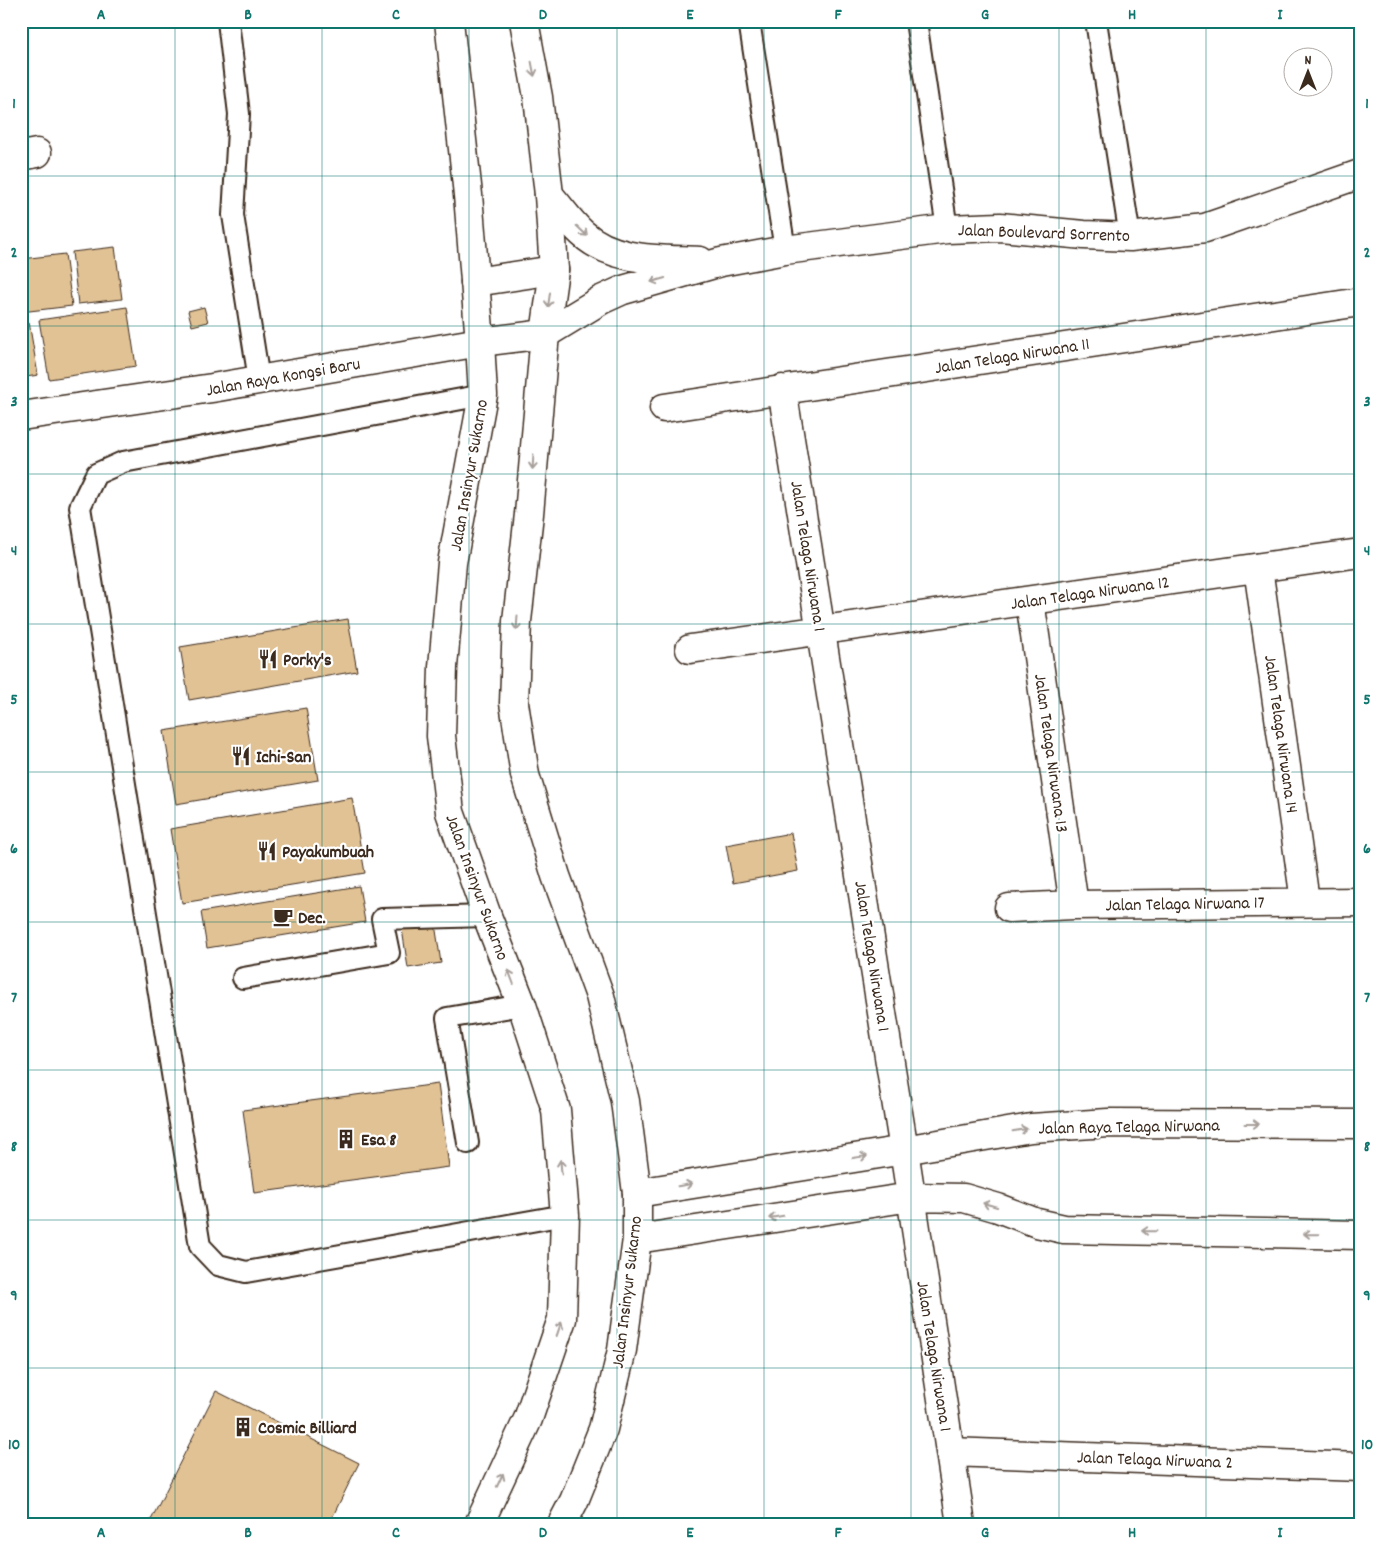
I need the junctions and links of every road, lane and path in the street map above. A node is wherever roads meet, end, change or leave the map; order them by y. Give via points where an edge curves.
1 (228, 21) edge
2 (449, 21) edge
3 (524, 21) edge
4 (749, 21) edge
5 (916, 21) edge
6 (1096, 21) edge
7 (1360, 174) edge
8 (549, 195) junction
9 (947, 229) junction
10 (1130, 237) junction
11 (785, 250) junction
12 (721, 262) junction
13 (554, 270) junction
14 (475, 282) junction
15 (1360, 302) edge
16 (545, 334) junction
17 (480, 342) junction
18 (259, 380) junction
19 (782, 389) junction
20 (483, 395) junction
21 (664, 408) dead end
22 (21, 416) edge
23 (1360, 552) edge
24 (1258, 568) junction
25 (1030, 601) junction
26 (821, 629) junction
27 (690, 649) dead end
28 (1305, 902) junction
29 (1360, 902) edge
30 (1074, 905) junction
31 (1010, 908) dead end
32 (487, 916) junction
33 (244, 978) dead end
34 (522, 1005) junction
35 (1360, 1124) edge
36 (468, 1143) dead end
37 (904, 1150) junction
38 (637, 1193) junction
39 (911, 1197) junction
40 (565, 1215) junction
41 (1360, 1235) edge
42 (637, 1239) junction
43 (950, 1452) junction
44 (1360, 1467) edge
45 (479, 1524) edge
46 (562, 1524) edge
47 (961, 1524) edge

1 - 18 lane via 239,114 233,215
2 - 14 street, Jalan Insinyur Sukarno
3 -> 8 street, Jalan Insinyur Sukarno via 538,97
4 - 11 lane
5 - 9 lane
6 - 10 lane
7 - 10 street, Jalan Boulevard Sorrento via 1206,228
8 -> 12 street, Jalan Boulevard Sorrento via 582,233 614,252 645,258
8 - 13 street, Jalan Insinyur Sukarno
9 - 10 street, Jalan Boulevard Sorrento via 1000,227
9 - 11 street, Jalan Boulevard Sorrento
11 - 12 street, Jalan Boulevard Sorrento
12 -> 16 street, Jalan Boulevard Sorrento via 623,290 600,300
13 - 14 street
13 -> 16 street, Jalan Insinyur Sukarno
14 - 17 street, Jalan Insinyur Sukarno
15 - 19 street, Jalan Telaga Nirwana 11
16 - 17 street, Jalan Raya Kongsi Baru
16 -> 38 street, Jalan Insinyur Sukarno via 517,621 514,703 525,775 556,876 600,996 625,1101
17 - 18 street, Jalan Raya Kongsi Baru
17 - 20 street, Jalan Insinyur Sukarno
18 - 22 street, Jalan Raya Kongsi Baru
19 - 21 street, Jalan Telaga Nirwana 11
19 - 26 street, Jalan Telaga Nirwana 1
20 - 32 street, Jalan Insinyur Sukarno via 452,563 441,736 450,812
20 - 40 lane via 123,462 96,474 80,507 200,1246 218,1265 246,1272
23 - 24 street, Jalan Telaga Nirwana 12
24 - 25 street, Jalan Telaga Nirwana 12
24 - 28 street, Jalan Telaga Nirwana 14
25 - 26 street, Jalan Telaga Nirwana 12
25 - 30 street, Jalan Telaga Nirwana 13
26 - 27 street, Jalan Telaga Nirwana 12
26 - 37 street, Jalan Telaga Nirwana 1
28 - 29 street, Jalan Telaga Nirwana 17
28 - 30 street, Jalan Telaga Nirwana 17
30 - 31 street, Jalan Telaga Nirwana 17
32 - 33 lane via 382,920 389,953
34 -> 32 street, Jalan Insinyur Sukarno
34 - 36 lane via 447,1018
40 -> 34 street, Jalan Insinyur Sukarno via 556,1110
37 -> 35 street, Jalan Raya Telaga Nirwana via 1031,1128 1108,1123
38 -> 37 street, Jalan Raya Telaga Nirwana
37 - 39 street, Jalan Telaga Nirwana 1
38 - 42 street, Jalan Insinyur Sukarno
41 -> 39 street via 1064,1229 964,1198
39 -> 42 street
39 - 43 street, Jalan Telaga Nirwana 1
45 -> 40 street, Jalan Insinyur Sukarno via 528,1419 562,1319
42 - 46 street, Jalan Insinyur Sukarno via 622,1350 603,1429
43 - 44 street, Jalan Telaga Nirwana 2
43 - 47 street, Jalan Telaga Nirwana 1

